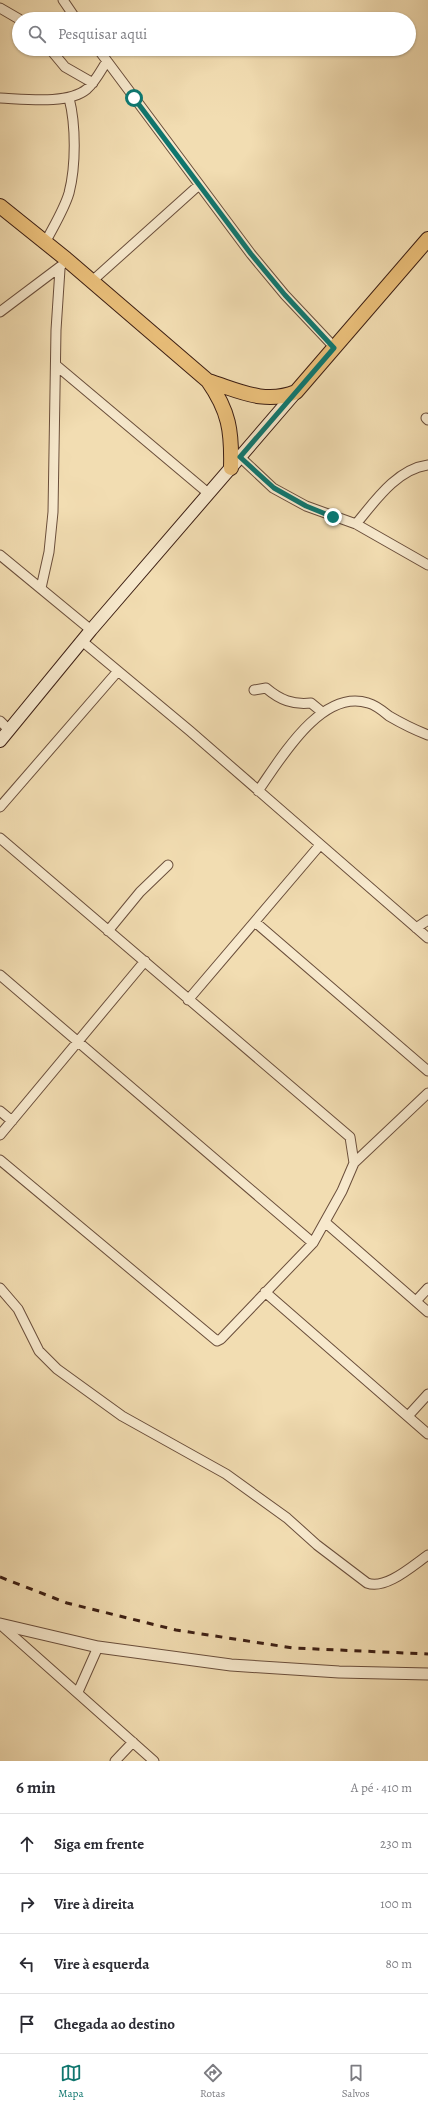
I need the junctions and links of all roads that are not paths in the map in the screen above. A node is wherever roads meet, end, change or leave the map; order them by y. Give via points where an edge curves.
1 (63, 0) edge
2 (0, 8) edge
3 (71, 12) edge
4 (12, 15) edge
5 (56, 56) edge
6 (103, 56) edge
7 (107, 61) junction
8 (93, 83) junction
9 (0, 98) edge
10 (69, 98) junction
11 (199, 185) junction
12 (0, 206) edge
13 (428, 239) edge
14 (45, 243) junction
15 (63, 264) junction
16 (91, 282) junction
17 (0, 312) edge
18 (334, 348) junction
19 (57, 366) junction
20 (208, 381) junction
21 (296, 392) junction
22 (235, 462) junction
23 (428, 465) edge
24 (208, 493) junction
25 (356, 524) junction
26 (0, 555) edge
27 (428, 565) edge
28 (41, 588) junction
29 (91, 630) junction
30 (82, 641) junction
31 (118, 671) junction
32 (254, 690) dead end
33 (322, 712) junction
34 (0, 721) edge
35 (9, 730) junction
36 (428, 735) edge
37 (0, 741) edge
38 (258, 791) junction
39 (0, 807) edge
40 (0, 838) edge
41 (320, 845) junction
42 (168, 865) dead end
43 (428, 920) edge
44 (255, 922) junction
45 (416, 928) junction
46 (108, 931) junction
47 (428, 938) edge
48 (144, 961) junction
49 (0, 975) edge
50 (188, 1000) junction
51 (78, 1041) junction
52 (428, 1071) edge
53 (428, 1093) edge
54 (0, 1111) edge
55 (12, 1121) junction
56 (0, 1135) edge
57 (0, 1160) edge
58 (354, 1163) junction
59 (326, 1223) junction
60 (313, 1243) junction
61 (0, 1288) edge
62 (428, 1288) edge
63 (265, 1292) junction
64 (416, 1301) junction
65 (428, 1312) edge
66 (428, 1394) edge
67 (408, 1416) junction
68 (428, 1434) edge
69 (428, 1555) edge
70 (1, 1625) edge
71 (98, 1647) junction
72 (428, 1674) edge
73 (78, 1692) junction
74 (133, 1742) junction
75 (115, 1761) edge
76 (154, 1761) edge

1 - 3 street
2 - 4 street
5 - 8 street via 65,67
6 - 7 street
7 - 8 street
7 - 11 street
8 - 10 street via 79,95
9 - 10 street
10 - 14 street via 74,124 74,150 69,193
11 - 16 street
11 - 18 street via 251,254
12 - 14 main road
13 - 18 main road
14 - 15 main road
15 - 16 main road
15 - 17 street
15 - 19 street
16 - 20 main road
18 - 21 main road
19 - 24 street
19 - 28 street via 54,512
20 - 21 main road via 261,398 285,397
20 - 22 main road via 220,398 232,438
21 - 22 main road
22 - 24 main road
22 - 25 street via 306,506
23 - 25 street via 409,470 391,485
24 - 29 main road
25 - 27 street
26 - 28 street
28 - 29 street
29 - 30 main road
30 - 31 street
30 - 35 main road
31 - 38 street
31 - 39 street
32 - 33 street via 266,688 280,699 295,704 311,703
33 - 36 street via 335,706 364,701
33 - 38 street via 305,727
34 - 35 street
35 - 37 main road
38 - 41 street
40 - 46 street
41 - 44 street
41 - 45 street
42 - 46 street via 140,892
43 - 45 street
44 - 50 street
44 - 52 street
45 - 47 street
46 - 48 street
48 - 50 street
48 - 51 street
49 - 51 street
50 - 58 street via 350,1137
51 - 55 street
51 - 60 street
53 - 58 street
54 - 55 street
55 - 56 street
57 - 63 street via 217,1341 221,1340
58 - 59 street
59 - 60 street
59 - 64 street
60 - 63 street
61 - 69 street via 18,1309 38,1352 57,1369 122,1416 226,1474 287,1518 366,1584 376,1586 386,1583
62 - 64 street
63 - 67 street
64 - 65 street
66 - 67 street
67 - 68 street
70 - 71 street
70 - 73 street
71 - 72 street via 231,1665 339,1672
71 - 73 street
73 - 74 street
74 - 75 street
74 - 76 street

